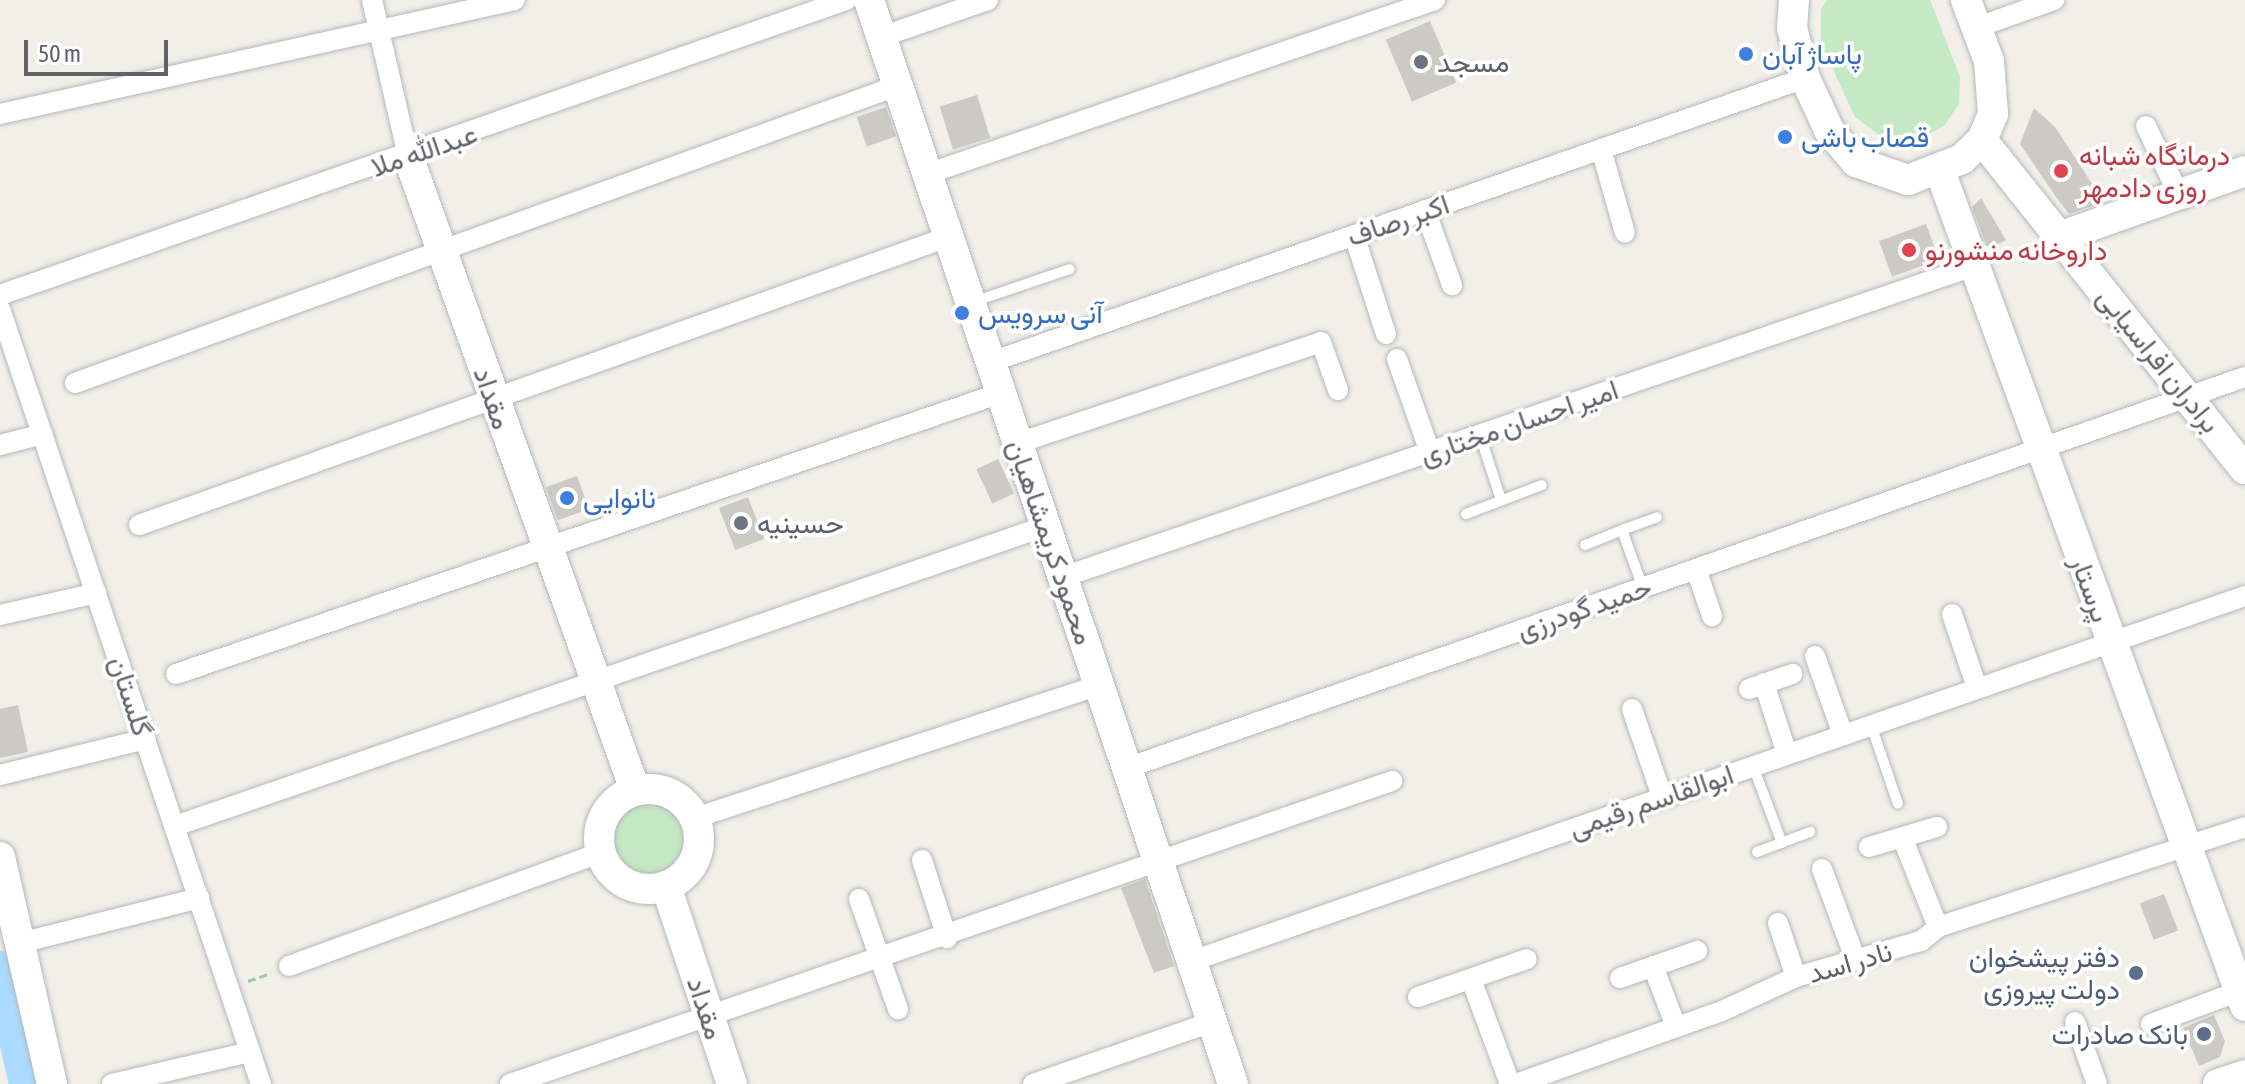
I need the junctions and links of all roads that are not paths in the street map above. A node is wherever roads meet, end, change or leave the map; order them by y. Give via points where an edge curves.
1 (372, 0) edge
2 (515, 0) edge
3 (846, 0) edge
4 (869, 0) edge
5 (988, 0) edge
6 (1435, 0) edge
7 (1794, 0) edge
8 (2054, 0) edge
9 (1972, 13) edge
10 (379, 30) junction
11 (881, 37) junction
12 (1805, 78) junction
13 (897, 86) junction
14 (0, 114) edge
15 (2146, 126) dead end
16 (1982, 140) junction
17 (1601, 149) junction
18 (408, 156) junction
19 (1940, 171) junction
20 (2245, 171) edge
21 (927, 174) junction
22 (2179, 195) junction
23 (1425, 210) junction
24 (1625, 233) dead end
25 (1354, 235) junction
26 (948, 237) junction
27 (2059, 237) junction
28 (441, 250) junction
29 (1974, 266) junction
30 (1070, 269) dead end
31 (1452, 285) dead end
32 (0, 295) edge
33 (971, 303) junction
34 (0, 309) edge
35 (1386, 334) dead end
36 (1397, 359) dead end
37 (991, 362) junction
38 (2245, 377) edge
39 (75, 383) dead end
40 (1338, 390) dead end
41 (1001, 393) junction
42 (2189, 397) junction
43 (494, 399) junction
44 (43, 434) junction
45 (1480, 435) junction
46 (1018, 443) junction
47 (0, 445) edge
48 (2041, 449) junction
49 (1430, 452) junction
50 (2245, 469) edge
51 (1542, 485) dead end
52 (1501, 500) junction
53 (1466, 514) dead end
54 (1657, 517) dead end
55 (139, 525) dead end
56 (1046, 526) junction
57 (1622, 530) junction
58 (1585, 545) dead end
59 (546, 546) junction
60 (1696, 569) junction
61 (1063, 577) junction
62 (1643, 588) junction
63 (97, 593) junction
64 (2245, 596) edge
65 (1952, 614) dead end
66 (0, 615) edge
67 (1712, 616) dead end
68 (2110, 642) junction
69 (1815, 656) dead end
70 (176, 674) dead end
71 (1792, 674) dead end
72 (593, 682) junction
73 (1099, 685) junction
74 (1977, 688) junction
75 (1632, 709) dead end
76 (1871, 725) junction
77 (1843, 735) junction
78 (146, 739) junction
79 (1787, 754) junction
80 (1753, 766) junction
81 (1127, 768) junction
82 (0, 775) edge
83 (1392, 781) dead end
84 (635, 790) junction
85 (1662, 796) junction
86 (1898, 804) dead end
87 (695, 818) junction
88 (175, 826) junction
89 (1937, 827) dead end
90 (2245, 827) edge
91 (1810, 832) dead end
92 (1902, 837) junction
93 (1782, 843) junction
94 (1869, 847) dead end
95 (2185, 848) junction
96 (1757, 852) dead end
97 (600, 853) junction
98 (0, 857) edge
99 (922, 860) dead end
100 (1159, 865) junction
101 (1822, 869) dead end
102 (666, 886) junction
103 (199, 898) junction
104 (859, 899) dead end
105 (1778, 923) dead end
106 (1938, 927) junction
107 (947, 938) junction
108 (20, 943) junction
109 (1697, 951) dead end
110 (879, 959) junction
111 (1527, 959) dead end
112 (1192, 961) junction
113 (1856, 961) junction
114 (289, 966) road end
115 (1653, 966) junction
116 (1796, 977) junction
117 (1620, 978) dead end
118 (1471, 979) junction
119 (1418, 997) dead end
120 (2241, 999) edge
121 (898, 1009) dead end
122 (709, 1017) junction
123 (1212, 1022) junction
124 (2075, 1022) dead end
125 (2151, 1024) dead end
126 (1676, 1027) junction
127 (250, 1052) junction
128 (2245, 1075) edge
129 (52, 1084) edge
130 (112, 1084) edge
131 (261, 1084) edge
132 (510, 1084) edge
133 (732, 1084) edge
134 (1033, 1084) edge
135 (1233, 1084) edge
136 (1513, 1084) edge
137 (2097, 1084) edge
138 (2218, 1084) edge

1 - 10 street, مقداد
2 - 10 street
3 - 18 street, عبدالله ملا
4 - 11 street, محمود کریمشاهیان
5 - 11 street
6 - 21 street
7 - 12 street via 1792,28
8 - 9 street
9 - 16 street via 1993,89 1993,114
10 - 14 street
10 - 18 street, مقداد
11 - 13 street, محمود کریمشاهیان
12 - 17 street, اکبر رصاف
12 - 19 street via 1829,130 1856,162 1897,178
13 - 21 street, محمود کریمشاهیان
13 - 28 street
15 - 22 street
16 - 19 street
16 - 27 street, برادران افراسیابی
17 - 23 street, اکبر رصاف
17 - 24 street
18 - 28 street, مقداد
18 - 32 street, عبدالله ملا
19 - 29 street, پرستار
20 - 22 street
21 - 26 street, محمود کریمشاهیان
22 - 27 street
23 - 25 street, اکبر رصاف
23 - 31 street
25 - 35 street
25 - 37 street, اکبر رصاف
26 - 33 street, محمود کریمشاهیان
26 - 43 street
27 - 42 street, برادران افراسیابی
28 - 39 street
28 - 43 street, مقداد
29 - 45 street, امیر احسان مختاری
29 - 48 street, پرستار
30 - 33 lane
33 - 37 street, محمود کریمشاهیان
34 - 44 street, گلستان
36 - 49 street
37 - 41 street, محمود کریمشاهیان
38 - 42 street, حمید گودرزی
40 - 46 street via 1321,342
41 - 46 street, محمود کریمشاهیان
41 - 59 street
42 - 48 street, حمید گودرزی
42 - 50 street, برادران افراسیابی
43 - 55 street
43 - 59 street, مقداد
44 - 47 street
44 - 63 street, گلستان
45 - 49 street, امیر احسان مختاری
45 - 52 lane
46 - 56 street, محمود کریمشاهیان
48 - 60 street, حمید گودرزی
48 - 68 street, پرستار
49 - 61 street, امیر احسان مختاری
51 - 52 lane
52 - 53 lane
54 - 57 lane
56 - 61 street, محمود کریمشاهیان
56 - 72 street
57 - 58 lane
57 - 62 lane
59 - 70 street
59 - 72 street, مقداد
60 - 62 street, حمید گودرزی
60 - 67 street
61 - 73 street, محمود کریمشاهیان
62 - 81 street, حمید گودرزی
63 - 66 street
63 - 78 street, گلستان
64 - 68 street, ابوالقاسم رقیمی
65 - 74 street
68 - 74 street, ابوالقاسم رقیمی
68 - 95 street, پرستار
69 - 77 street
71 - 79 street via 1756,686
72 - 84 street, مقداد
72 - 88 street
73 - 81 street, محمود کریمشاهیان
73 - 87 street
74 - 76 street, ابوالقاسم رقیمی
75 - 85 street
76 - 77 street, ابوالقاسم رقیمی
76 - 86 lane
77 - 79 street, ابوالقاسم رقیمی
78 - 82 street
78 - 88 street, گلستان
79 - 80 street, ابوالقاسم رقیمی
80 - 85 street, ابوالقاسم رقیمی
80 - 93 lane
81 - 100 street, محمود کریمشاهیان
83 - 100 street
84 - 87 street via 664,790
84 - 97 street via 621,797 601,822
85 - 112 street, ابوالقاسم رقیمی
87 - 102 street via 699,834 692,866
88 - 103 street, گلستان
89 - 92 street
90 - 95 street, نادر اسد
91 - 93 lane
92 - 94 street
92 - 106 street
93 - 96 lane
95 - 106 street, نادر اسد
95 - 120 street, پرستار
97 - 102 street via 619,880 650,889
97 - 114 street
98 - 108 street
99 - 107 street
100 - 107 street
100 - 112 street, محمود کریمشاهیان
101 - 113 street
102 - 122 street, مقداد
103 - 108 street
103 - 127 street, گلستان
104 - 110 street
105 - 116 street
106 - 113 street, نادر اسد via 1921,941
107 - 110 street
108 - 129 street
109 - 115 street
110 - 121 street
110 - 122 street
111 - 118 street
112 - 123 street, محمود کریمشاهیان
113 - 116 street, نادر اسد
115 - 117 street
115 - 126 street
116 - 126 street, نادر اسد
118 - 119 street
118 - 136 street
120 - 125 street
122 - 132 street
122 - 133 street, مقداد
123 - 134 street
123 - 135 street, محمود کریمشاهیان
124 - 137 street
126 - 136 street, نادر اسد
127 - 130 street
127 - 131 street, گلستان
128 - 138 street

